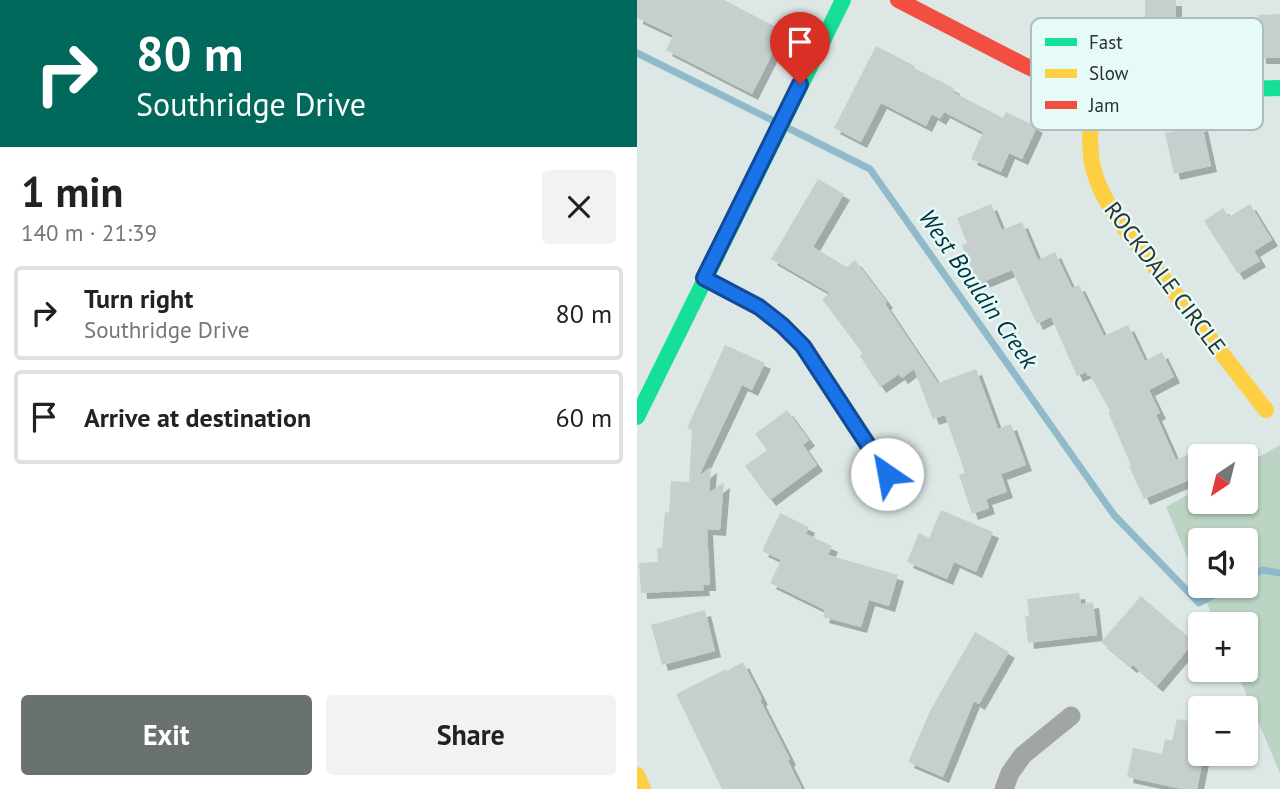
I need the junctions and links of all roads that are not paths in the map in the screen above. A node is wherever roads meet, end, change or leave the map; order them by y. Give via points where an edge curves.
1 (843, 0) edge
2 (898, 0) edge
3 (1031, 68) edge
4 (1090, 130) edge
5 (704, 278) junction
6 (1266, 410) dead end
7 (637, 417) edge
8 (887, 474) dead end
9 (1071, 716) dead end
10 (637, 775) edge
11 (643, 789) edge
12 (1004, 789) edge

1 - 5 street
2 - 3 street
4 - 6 street, ROCKDALE CIRCLE via 1093,174 1104,199
5 - 7 street
5 - 8 street via 759,307 803,346
9 - 12 street via 1023,755
10 - 11 street

